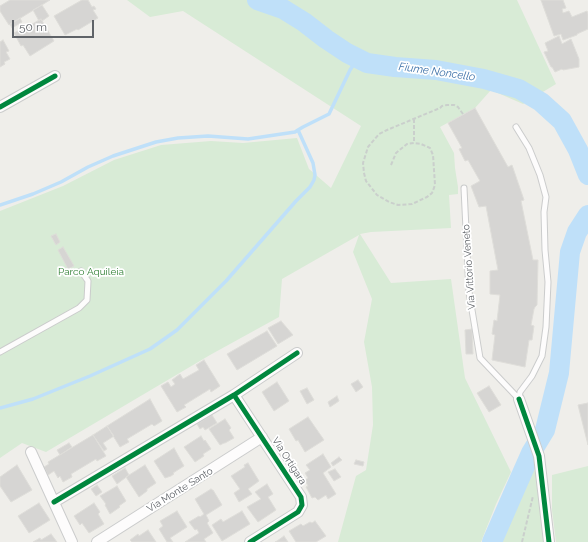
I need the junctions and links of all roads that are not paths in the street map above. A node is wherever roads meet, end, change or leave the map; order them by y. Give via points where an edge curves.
1 (55, 76) dead end
2 (0, 107) edge
3 (516, 126) dead end
4 (464, 188) dead end
5 (81, 271) dead end
6 (0, 352) edge
7 (297, 353) dead end
8 (234, 395) junction
9 (519, 399) junction
10 (262, 437) junction
11 (31, 452) dead end
12 (54, 502) junction
13 (72, 542) edge
14 (97, 542) edge
15 (250, 542) edge
16 (549, 542) edge

1 - 2 street
3 - 9 lane via 540,175 546,197 544,212 548,282 542,356 520,392
4 - 9 lane, Via Vittorio Veneto via 469,292 480,358
5 - 6 lane via 88,281 87,300 80,308
7 - 8 street
8 - 10 street, Via Ortigara
8 - 12 street
9 - 16 street, Via Vittorio Veneto via 539,456
10 - 14 street, Via Monte Santo
10 - 15 street, Via Ortigara via 301,497 302,505 298,512
11 - 12 street
12 - 13 street

